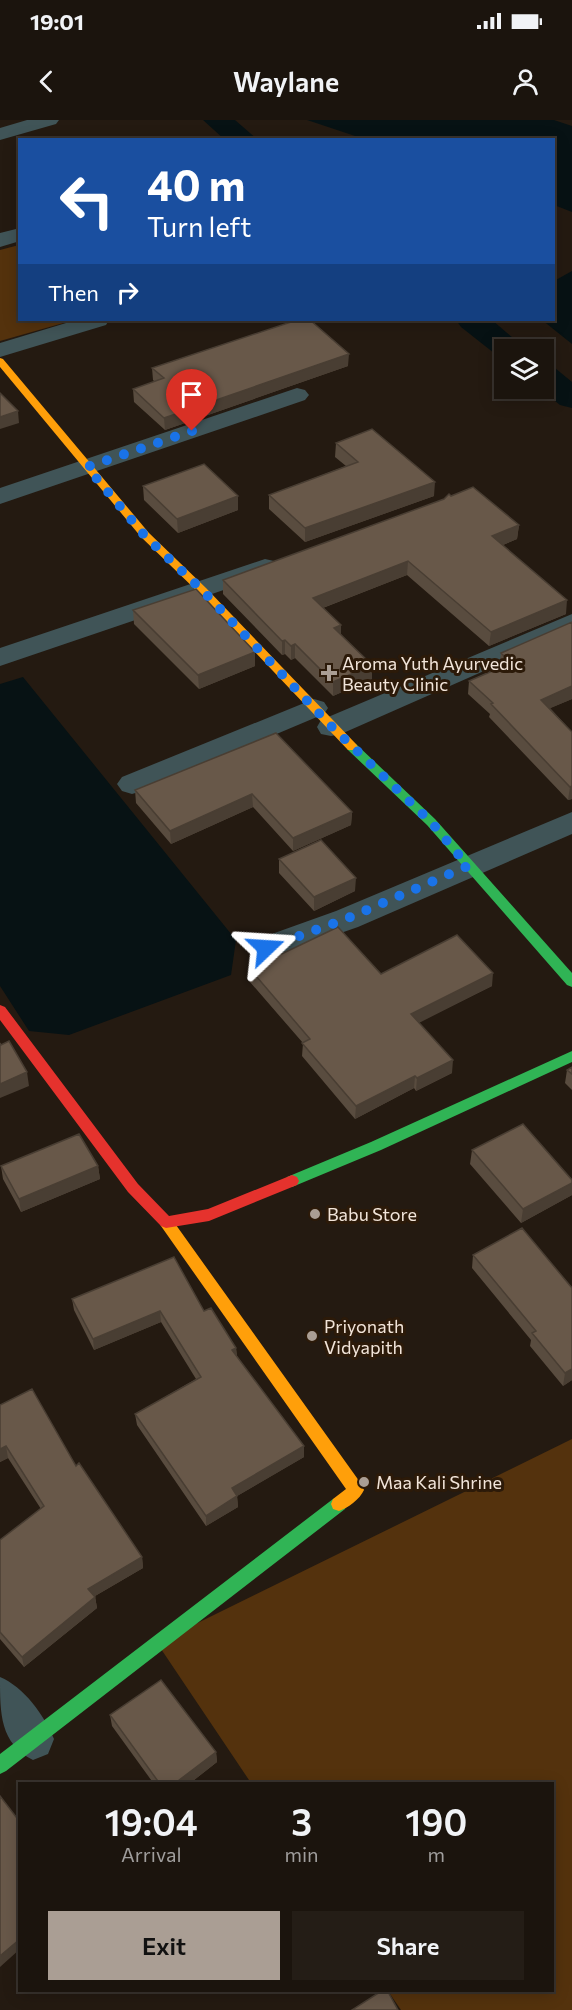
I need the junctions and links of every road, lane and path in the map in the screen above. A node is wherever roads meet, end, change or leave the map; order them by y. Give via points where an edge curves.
1 (49, 120) edge
2 (0, 134) edge
3 (18, 235) edge
4 (0, 240) edge
5 (95, 321) edge
6 (0, 350) edge
7 (0, 362) edge
8 (297, 395) dead end
9 (87, 467) junction
10 (0, 496) edge
11 (290, 558) edge
12 (202, 590) junction
13 (572, 622) edge
14 (0, 657) edge
15 (323, 718) junction
16 (132, 784) dead end
17 (572, 822) edge
18 (468, 866) junction
19 (266, 948) dead end
20 (572, 982) edge
21 (0, 1010) edge
22 (572, 1056) edge
23 (166, 1222) junction
24 (0, 1697) edge
25 (33, 1739) junction
26 (0, 1765) edge

1 - 2 street
3 - 4 street
5 - 6 street
7 - 9 street
8 - 9 street
9 - 10 street
9 - 12 street via 145,536
11 - 12 street
12 - 14 street
12 - 15 street
13 - 15 street
15 - 16 street
15 - 18 street via 431,822
17 - 18 street
18 - 19 street via 346,919
18 - 20 street
21 - 23 street via 133,1188
22 - 23 street via 365,1151 208,1215
23 - 25 street via 356,1490
24 - 25 street
25 - 26 street

